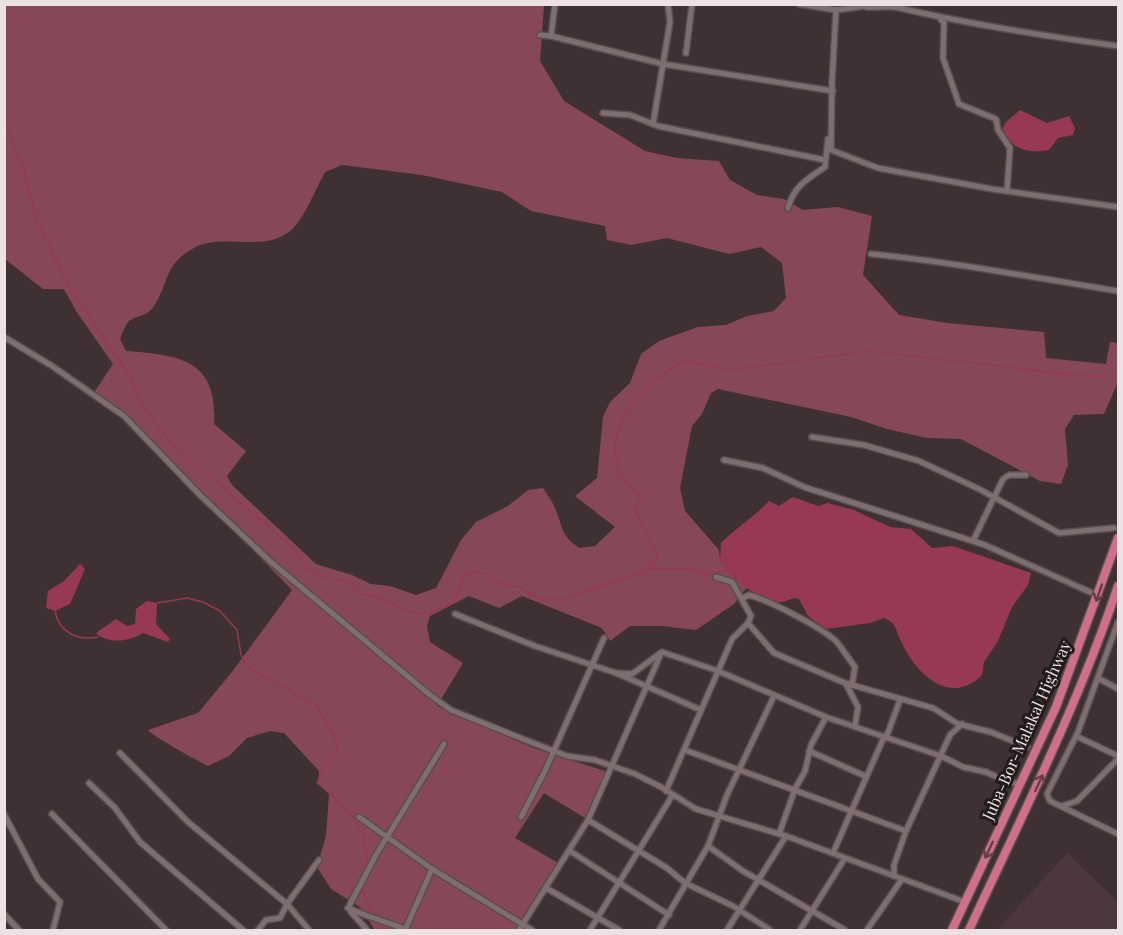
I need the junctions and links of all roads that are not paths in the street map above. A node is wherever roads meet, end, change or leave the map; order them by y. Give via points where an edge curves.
1 (555, 4) edge
2 (668, 4) edge
3 (692, 4) edge
4 (799, 4) edge
5 (855, 4) edge
6 (861, 7) junction
7 (907, 7) edge
8 (836, 10) junction
9 (941, 20) dead end
10 (540, 35) dead end
11 (551, 36) junction
12 (1119, 46) edge
13 (686, 53) dead end
14 (663, 64) junction
15 (832, 81) dead end
16 (833, 91) junction
17 (603, 113) dead end
18 (653, 124) junction
19 (825, 160) junction
20 (1007, 191) junction
21 (1119, 207) edge
22 (788, 208) dead end
23 (871, 254) dead end
24 (1119, 291) edge
25 (4, 337) edge
26 (812, 437) dead end
27 (724, 460) dead end
28 (1026, 475) dead end
29 (995, 499) junction
30 (1114, 528) dead end
31 (1119, 538) edge
32 (973, 541) junction
33 (716, 577) dead end
34 (1119, 586) edge
35 (1090, 592) dead end
36 (743, 598) junction
37 (1116, 604) edge
38 (455, 614) dead end
39 (1119, 622) edge
40 (748, 623) junction
41 (604, 638) dead end
42 (662, 652) junction
43 (594, 665) junction
44 (718, 671) junction
45 (616, 673) junction
46 (1098, 678) junction
47 (845, 683) junction
48 (852, 685) junction
49 (646, 686) junction
50 (1119, 689) edge
51 (774, 696) junction
52 (900, 700) junction
53 (701, 710) junction
54 (826, 717) junction
55 (962, 724) junction
56 (855, 726) junction
57 (1076, 736) junction
58 (885, 738) junction
59 (444, 744) dead end
60 (1027, 747) dead end
61 (685, 750) junction
62 (554, 751) junction
63 (809, 751) junction
64 (120, 753) dead end
65 (941, 756) junction
66 (1119, 757) edge
67 (612, 766) junction
68 (740, 769) junction
69 (865, 776) junction
70 (89, 783) dead end
71 (1022, 783) junction
72 (795, 789) junction
73 (666, 792) junction
74 (672, 796) junction
75 (1061, 806) junction
76 (850, 811) junction
77 (4, 814) edge
78 (52, 814) dead end
79 (359, 817) dead end
80 (521, 818) dead end
81 (721, 818) junction
82 (588, 820) junction
83 (906, 831) junction
84 (779, 834) junction
85 (1119, 834) edge
86 (387, 836) junction
87 (786, 836) junction
88 (708, 846) junction
89 (570, 851) junction
90 (638, 851) junction
91 (833, 853) junction
92 (845, 858) junction
93 (319, 860) dead end
94 (432, 869) junction
95 (894, 876) junction
96 (902, 879) junction
97 (760, 881) junction
98 (686, 883) junction
99 (620, 884) junction
100 (546, 888) junction
101 (965, 902) junction
102 (287, 904) junction
103 (348, 908) junction
104 (812, 910) junction
105 (741, 911) junction
106 (4, 915) edge
107 (669, 915) junction
108 (598, 917) junction
109 (523, 925) junction
110 (19, 930) edge
111 (53, 930) edge
112 (166, 930) edge
113 (243, 930) edge
114 (258, 930) edge
115 (309, 930) edge
116 (367, 930) edge
117 (406, 930) edge
118 (519, 930) edge
119 (532, 930) edge
120 (590, 930) edge
121 (618, 930) edge
122 (659, 930) edge
123 (727, 930) edge
124 (770, 930) edge
125 (800, 930) edge
126 (845, 930) edge
127 (867, 930) edge
128 (952, 930) edge
129 (969, 930) edge

1 - 11 street
2 - 14 street via 670,22
3 - 13 street
4 - 8 street
5 - 6 street
6 - 7 street
6 - 8 street
7 - 12 street via 974,25
8 - 16 street
9 - 20 street via 943,58 958,104 996,119 1010,148
10 - 11 street
11 - 14 street
14 - 16 street
14 - 18 street
15 - 20 street via 831,150 878,168
16 - 19 street
17 - 18 street via 630,115
18 - 19 street
19 - 22 street via 825,167 792,194
20 - 21 street
23 - 24 street
25 - 62 street via 124,416 271,562 430,695 451,710
26 - 29 street via 864,445 919,461
27 - 32 street via 763,468 804,487
28 - 29 street via 1005,477
29 - 30 street via 1059,534
29 - 32 street
31 -> 71 highway, Juba-Bor-Malakal Highway via 1083,639
32 - 35 street
33 - 36 street via 732,582
34 - 37 highway, Juba-Bor-Malakal Highway
36 - 40 street via 751,614
36 - 48 street via 755,597 812,624 839,643 855,667
129 -> 37 highway, Juba-Bor-Malakal Highway via 1057,744
38 - 43 street
39 - 46 street
40 - 44 street via 732,639
40 - 47 street via 770,651
41 - 43 street
42 - 44 street
42 - 45 street via 632,674
42 - 49 street
43 - 45 street
43 - 62 street
44 - 51 street
44 - 53 street
45 - 49 street
46 - 50 street
46 - 57 street
47 - 48 street
47 - 56 street via 858,707
48 - 52 street
49 - 53 street
49 - 67 street
51 - 54 street
51 - 68 street
52 - 55 street via 933,708
52 - 58 street
53 - 61 street
54 - 56 street
54 - 63 street
55 - 60 street
55 - 65 street via 953,730
56 - 58 street
57 - 66 street
57 - 75 street via 1047,794 1050,801
58 - 65 street
58 - 69 street
59 - 86 street
61 - 68 street
61 - 73 street
62 - 67 street
62 - 80 street
63 - 69 street
63 - 72 street via 805,771
64 - 102 street via 188,822
65 - 71 street via 1010,783
65 - 83 street
66 - 75 street via 1077,801
67 - 73 street via 644,778
67 - 82 street
68 - 72 street
68 - 81 street
69 - 76 street
70 - 113 street via 115,808 140,842
71 -> 101 highway, Juba-Bor-Malakal Highway
72 - 76 street
72 - 84 street
73 - 74 street
74 - 81 street
74 - 90 street
75 - 85 street
76 - 83 street
76 - 91 street
77 - 111 street via 38,879 60,902
78 - 112 street
79 - 86 street
81 - 84 street
81 - 88 street
82 - 89 street
82 - 90 street
83 - 95 street via 894,864
84 - 87 street
86 - 94 street
86 - 103 street
87 - 91 street
87 - 97 street
88 - 97 street
88 - 98 street
89 - 99 street
89 - 100 street
90 - 98 street
90 - 99 street
91 - 92 street
92 - 95 street
92 - 104 street
93 - 102 street
94 - 109 street
94 - 117 street
95 - 96 street
96 - 101 street
96 - 127 street
97 - 104 street
97 - 105 street
98 - 105 street
98 - 107 street
99 - 107 street
99 - 108 street
100 - 108 street
100 - 109 street
101 - 128 highway, Juba-Bor-Malakal Highway
102 - 114 street via 280,918 266,920
102 - 115 street
103 - 116 street
103 - 117 street
104 - 125 street
104 - 126 street
105 - 123 street
105 - 124 street
106 - 110 street
107 - 122 street
108 - 120 street
108 - 121 street
109 - 118 street
109 - 119 street

